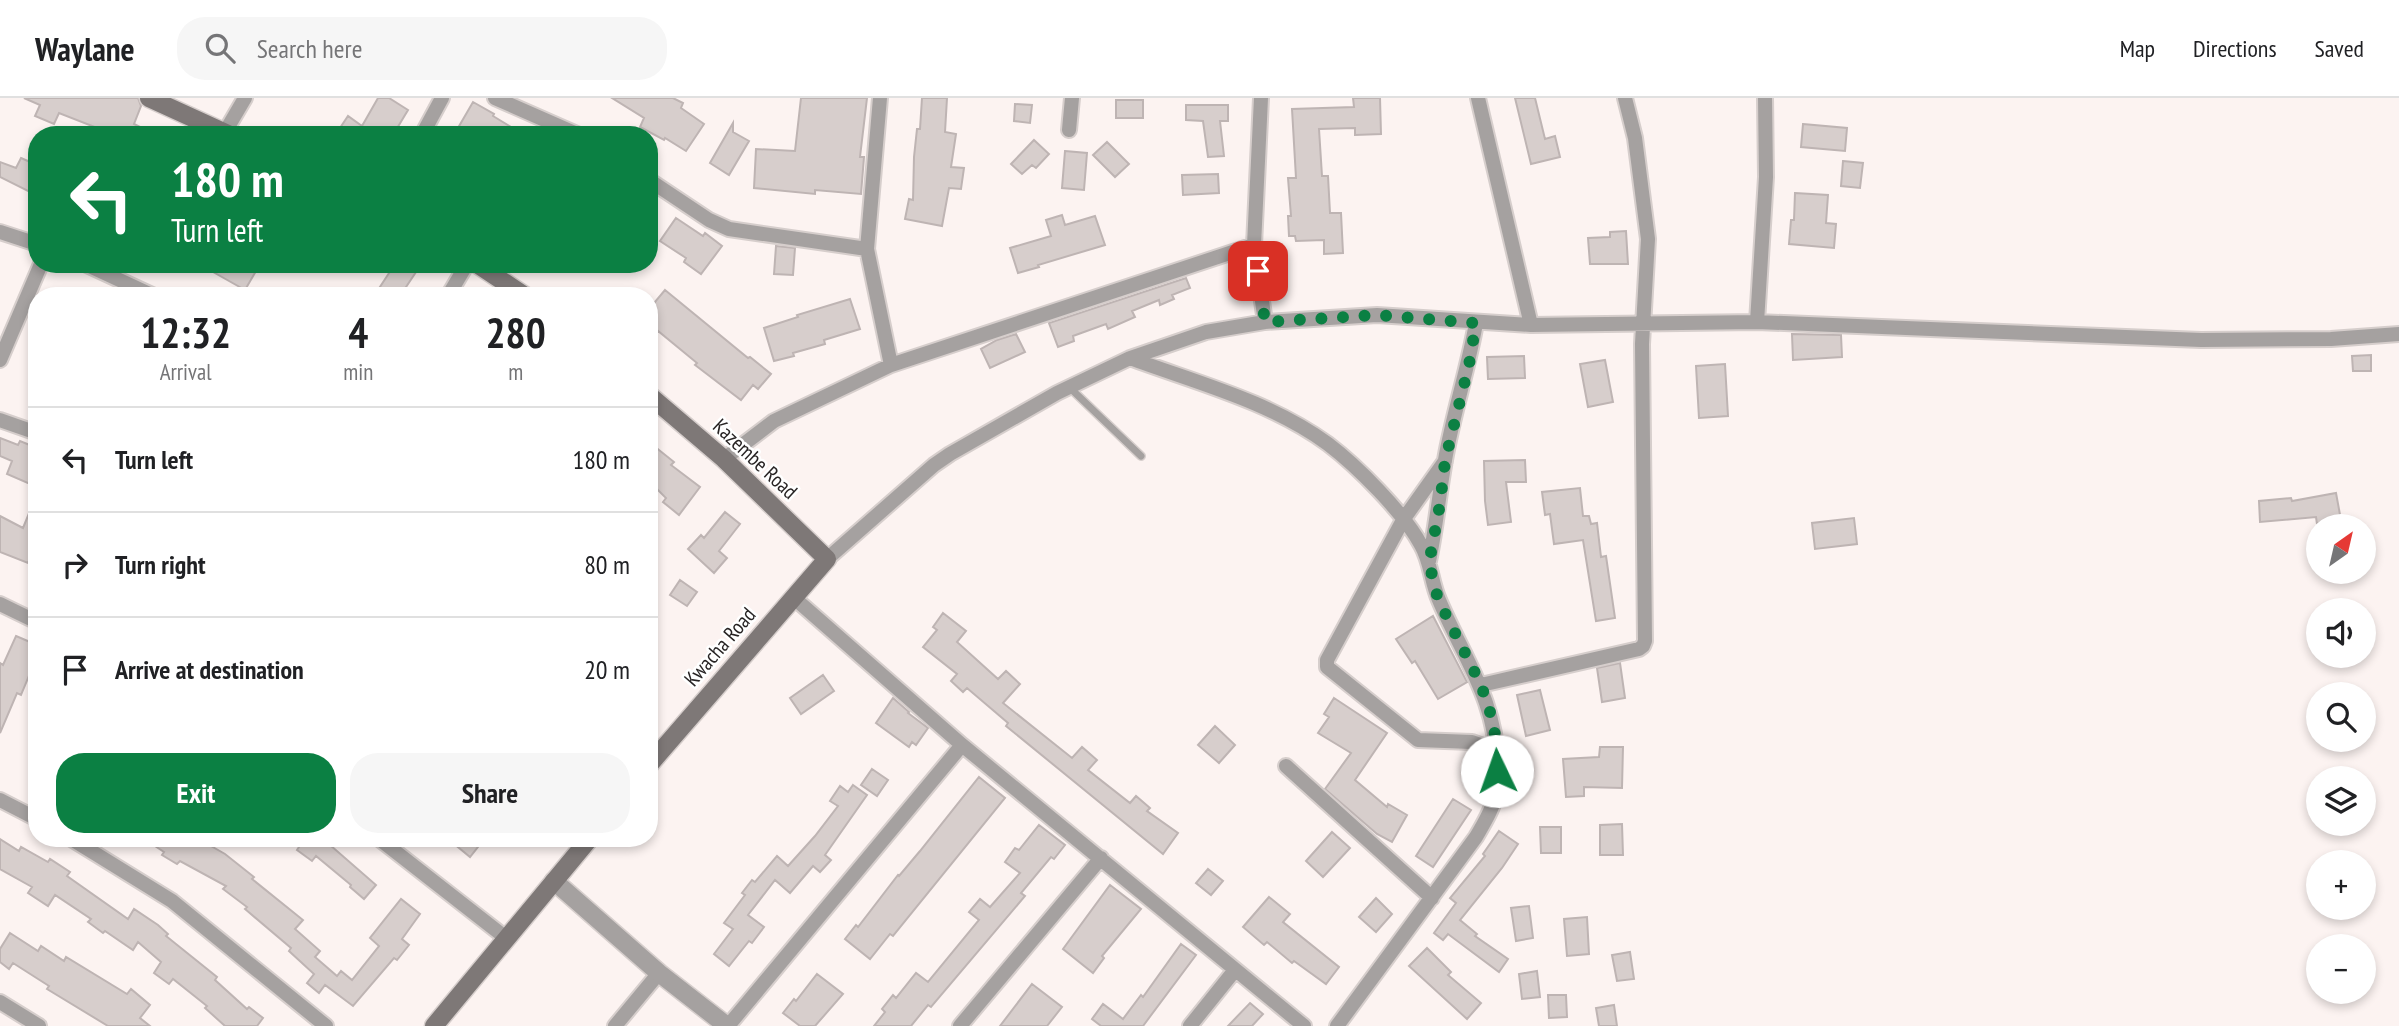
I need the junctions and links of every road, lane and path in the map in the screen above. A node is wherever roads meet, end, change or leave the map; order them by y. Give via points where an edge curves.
1 (149, 98) edge
2 (245, 98) edge
3 (442, 98) edge
4 (495, 98) edge
5 (880, 98) edge
6 (1072, 98) edge
7 (1261, 98) edge
8 (1478, 98) edge
9 (1625, 98) edge
10 (1765, 98) edge
11 (210, 126) edge
12 (232, 126) edge
13 (427, 126) edge
14 (559, 126) edge
15 (1069, 130) dead end
16 (658, 186) edge
17 (0, 232) edge
18 (28, 241) edge
19 (1254, 245) junction
20 (867, 249) junction
21 (104, 273) edge
22 (490, 273) edge
23 (135, 287) edge
24 (512, 287) edge
25 (28, 294) edge
26 (1265, 322) junction
27 (1757, 322) junction
28 (1476, 323) junction
29 (1644, 323) junction
30 (1531, 325) junction
31 (2399, 334) edge
32 (1130, 358) junction
33 (0, 360) edge
34 (891, 365) junction
35 (1069, 387) junction
36 (658, 403) edge
37 (0, 420) edge
38 (28, 430) edge
39 (1141, 456) dead end
40 (724, 459) junction
41 (1445, 461) junction
42 (1403, 520) junction
43 (827, 559) junction
44 (1429, 563) junction
45 (793, 597) junction
46 (0, 604) edge
47 (28, 618) edge
48 (1481, 685) junction
49 (962, 745) junction
50 (1497, 751) junction
51 (658, 754) edge
52 (1286, 766) dead end
53 (0, 800) edge
54 (28, 814) edge
55 (85, 847) edge
56 (390, 847) edge
57 (582, 847) edge
58 (1101, 858) junction
59 (554, 881) junction
60 (1432, 898) junction
61 (506, 938) junction
62 (1235, 970) junction
63 (659, 973) junction
64 (0, 1002) edge
65 (39, 1026) edge
66 (326, 1026) edge
67 (434, 1026) edge
68 (615, 1026) edge
69 (727, 1026) edge
70 (960, 1026) edge
71 (1190, 1026) edge
72 (1304, 1026) edge
73 (1337, 1026) edge

1 - 11 main road
2 - 12 street
3 - 13 street
4 - 14 street
5 - 20 street
6 - 15 street
7 - 19 street
8 - 30 street
9 - 29 street via 1648,239
10 - 27 street via 1766,177
16 - 20 street via 729,229
17 - 18 street
19 - 26 street
19 - 34 street
20 - 34 street
21 - 23 street
22 - 24 main road
25 - 33 street
26 - 28 street via 1377,315
26 - 32 street via 1206,332
27 - 29 street
27 - 31 street via 2201,340
28 - 30 street
28 - 41 street
29 - 30 street
29 - 48 street via 1643,646
32 - 35 street
32 - 42 street via 1269,408 1327,443 1359,470
34 - 40 street via 774,421
35 - 39 lane
35 - 43 street via 920,475
36 - 40 main road, Kazembe Road
37 - 38 street
40 - 43 main road, Kazembe Road
41 - 42 street
41 - 44 street
42 - 44 street
42 - 50 street via 1327,667 1418,740 1472,742
43 - 45 main road, Kwacha Road
44 - 48 street via 1438,599
45 - 49 street
45 - 51 main road, Kwacha Road
46 - 47 street
48 - 50 street
49 - 58 street
49 - 69 street
50 - 60 street via 1497,792 1492,807
52 - 60 street
53 - 54 street
55 - 66 street via 172,901
56 - 61 street
57 - 59 main road
58 - 62 street
58 - 70 street
59 - 61 main road
59 - 63 street
60 - 73 street
61 - 67 main road
62 - 71 street
62 - 72 street
63 - 68 street
63 - 69 street
64 - 65 street

